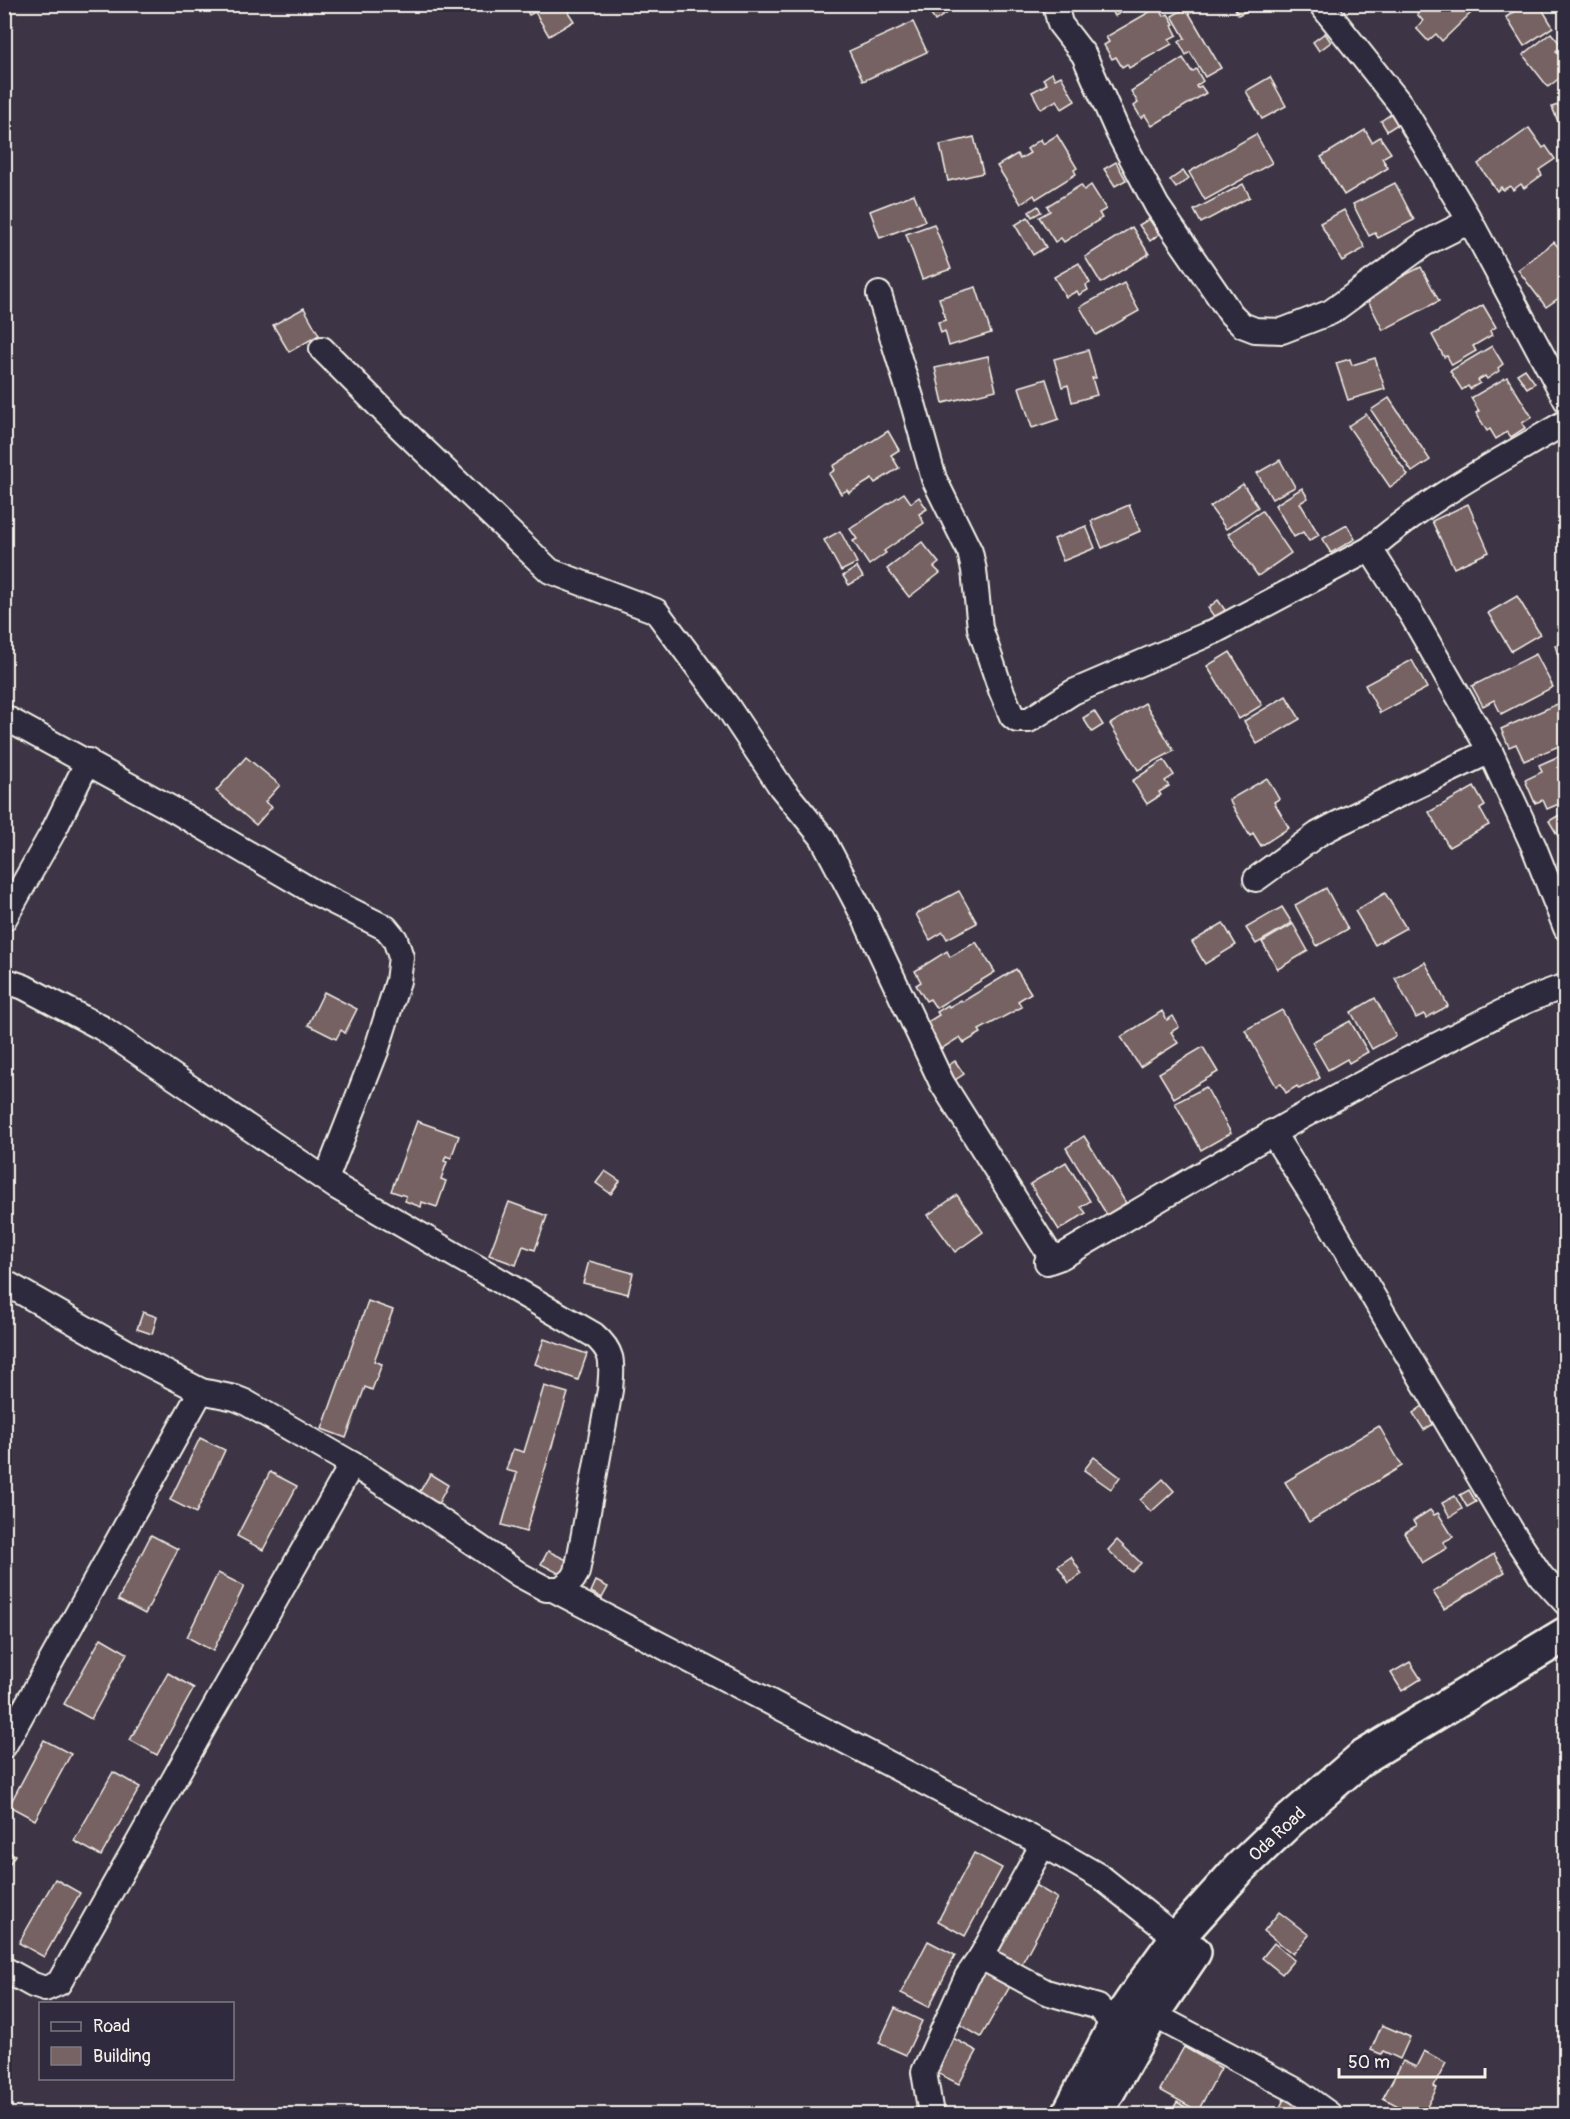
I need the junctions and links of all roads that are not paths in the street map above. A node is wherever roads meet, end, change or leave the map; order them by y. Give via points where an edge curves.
1 (1055, 4) edge
2 (1321, 4) edge
3 (1470, 221) junction
4 (879, 294) dead end
5 (322, 349) dead end
6 (1566, 400) edge
7 (1566, 422) edge
8 (1370, 549) junction
9 (4, 717) edge
10 (1490, 751) junction
11 (88, 761) junction
12 (1256, 879) dead end
13 (4, 919) edge
14 (1566, 928) edge
15 (4, 980) edge
16 (1566, 986) edge
17 (1272, 1132) junction
18 (326, 1179) junction
19 (4, 1282) edge
20 (201, 1391) junction
21 (352, 1464) junction
22 (555, 1590) junction
23 (1566, 1603) edge
24 (1566, 1634) edge
25 (1566, 1660) edge
26 (4, 1746) edge
27 (1043, 1844) junction
28 (1177, 1938) junction
29 (981, 1957) junction
30 (4, 1969) edge
31 (1152, 2014) junction
32 (1115, 2026) junction
33 (932, 2115) edge
34 (1069, 2115) edge
35 (1095, 2115) edge
36 (1329, 2115) edge

1 - 3 street via 1060,24 1084,56 1118,132 1158,206 1242,325 1255,330 1282,331 1330,312 1424,244
2 - 3 street via 1401,105
3 - 6 street
4 - 8 street via 934,479 970,552 980,627 1001,690 1017,720 1029,720 1073,692 1213,632
5 - 17 street via 550,571 656,611 781,787 822,837 942,1083 1047,1252 1058,1257 1047,1262 1061,1257
7 - 8 street via 1452,490
8 - 10 street
9 - 11 street
10 - 12 street via 1318,834
10 - 14 street
11 - 13 street via 54,832
11 - 18 street via 314,892 386,928 398,944 398,981 376,1051
15 - 18 street via 102,1028
16 - 17 street via 1537,995
17 - 23 street via 1512,1532 1541,1576
18 - 22 street via 606,1345 612,1365 609,1390 577,1572 568,1585
19 - 20 street
20 - 21 street via 245,1402
20 - 26 street
21 - 22 street via 520,1575
21 - 30 street via 59,1983 45,1989 33,1986
22 - 27 street
24 - 28 street, Oda Road via 1362,1758 1239,1869
25 - 31 street, Oda Road via 1380,1773 1287,1851 1233,1903
27 - 28 street via 1101,1878
27 - 29 street
28 - 32 street, Oda Road
29 - 32 street via 1050,1994 1098,2007
29 - 33 street via 967,1977 924,2072
31 - 35 street, Oda Road
31 - 36 street via 1297,2091
32 - 34 street, Oda Road

